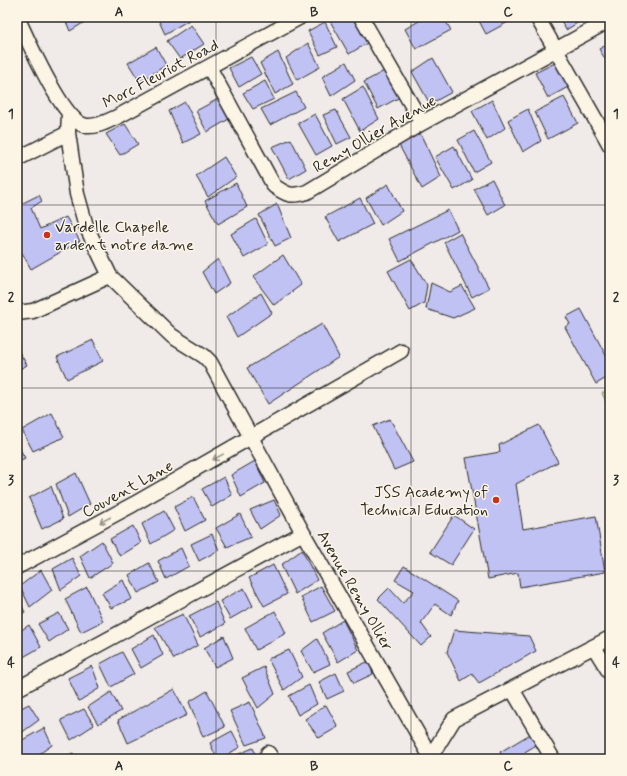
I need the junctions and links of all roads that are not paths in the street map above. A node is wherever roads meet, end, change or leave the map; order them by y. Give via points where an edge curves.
1 (17, 17) edge
2 (300, 17) edge
3 (361, 17) edge
4 (538, 17) edge
5 (610, 20) edge
6 (556, 50) junction
7 (209, 67) junction
8 (69, 115) junction
9 (422, 123) junction
10 (68, 133) junction
11 (610, 145) edge
12 (17, 159) edge
13 (110, 276) junction
14 (17, 313) edge
15 (400, 351) dead end
16 (252, 437) junction
17 (304, 533) junction
18 (17, 567) edge
19 (610, 638) edge
20 (594, 647) junction
21 (610, 673) edge
22 (17, 688) edge
23 (512, 689) junction
24 (432, 757) edge
25 (553, 759) edge

1 - 8 street, Morc Fleuriot Road
2 - 7 street, Morc Fleuriot Road
3 - 9 street
4 - 6 street
5 - 6 street, Remy Ollier Avenue
6 - 9 street, Remy Ollier Avenue
6 - 11 street
7 - 8 street, Morc Fleuriot Road via 101,124 87,126
7 - 9 street, Remy Ollier Avenue via 274,186 287,194 296,196 307,192
8 - 10 street
10 - 12 street
10 - 13 street via 86,226
13 - 14 street via 33,311
13 - 16 street, Avenue Remy Ollier via 172,336 210,362
15 - 16 street, Couvent Lane
16 - 17 street, Avenue Remy Ollier
16 -> 18 street, Couvent Lane
17 - 22 street
17 - 24 street, Avenue Remy Ollier
19 - 20 street
20 - 21 street
20 - 23 street
23 - 24 street via 454,719
23 - 25 street

